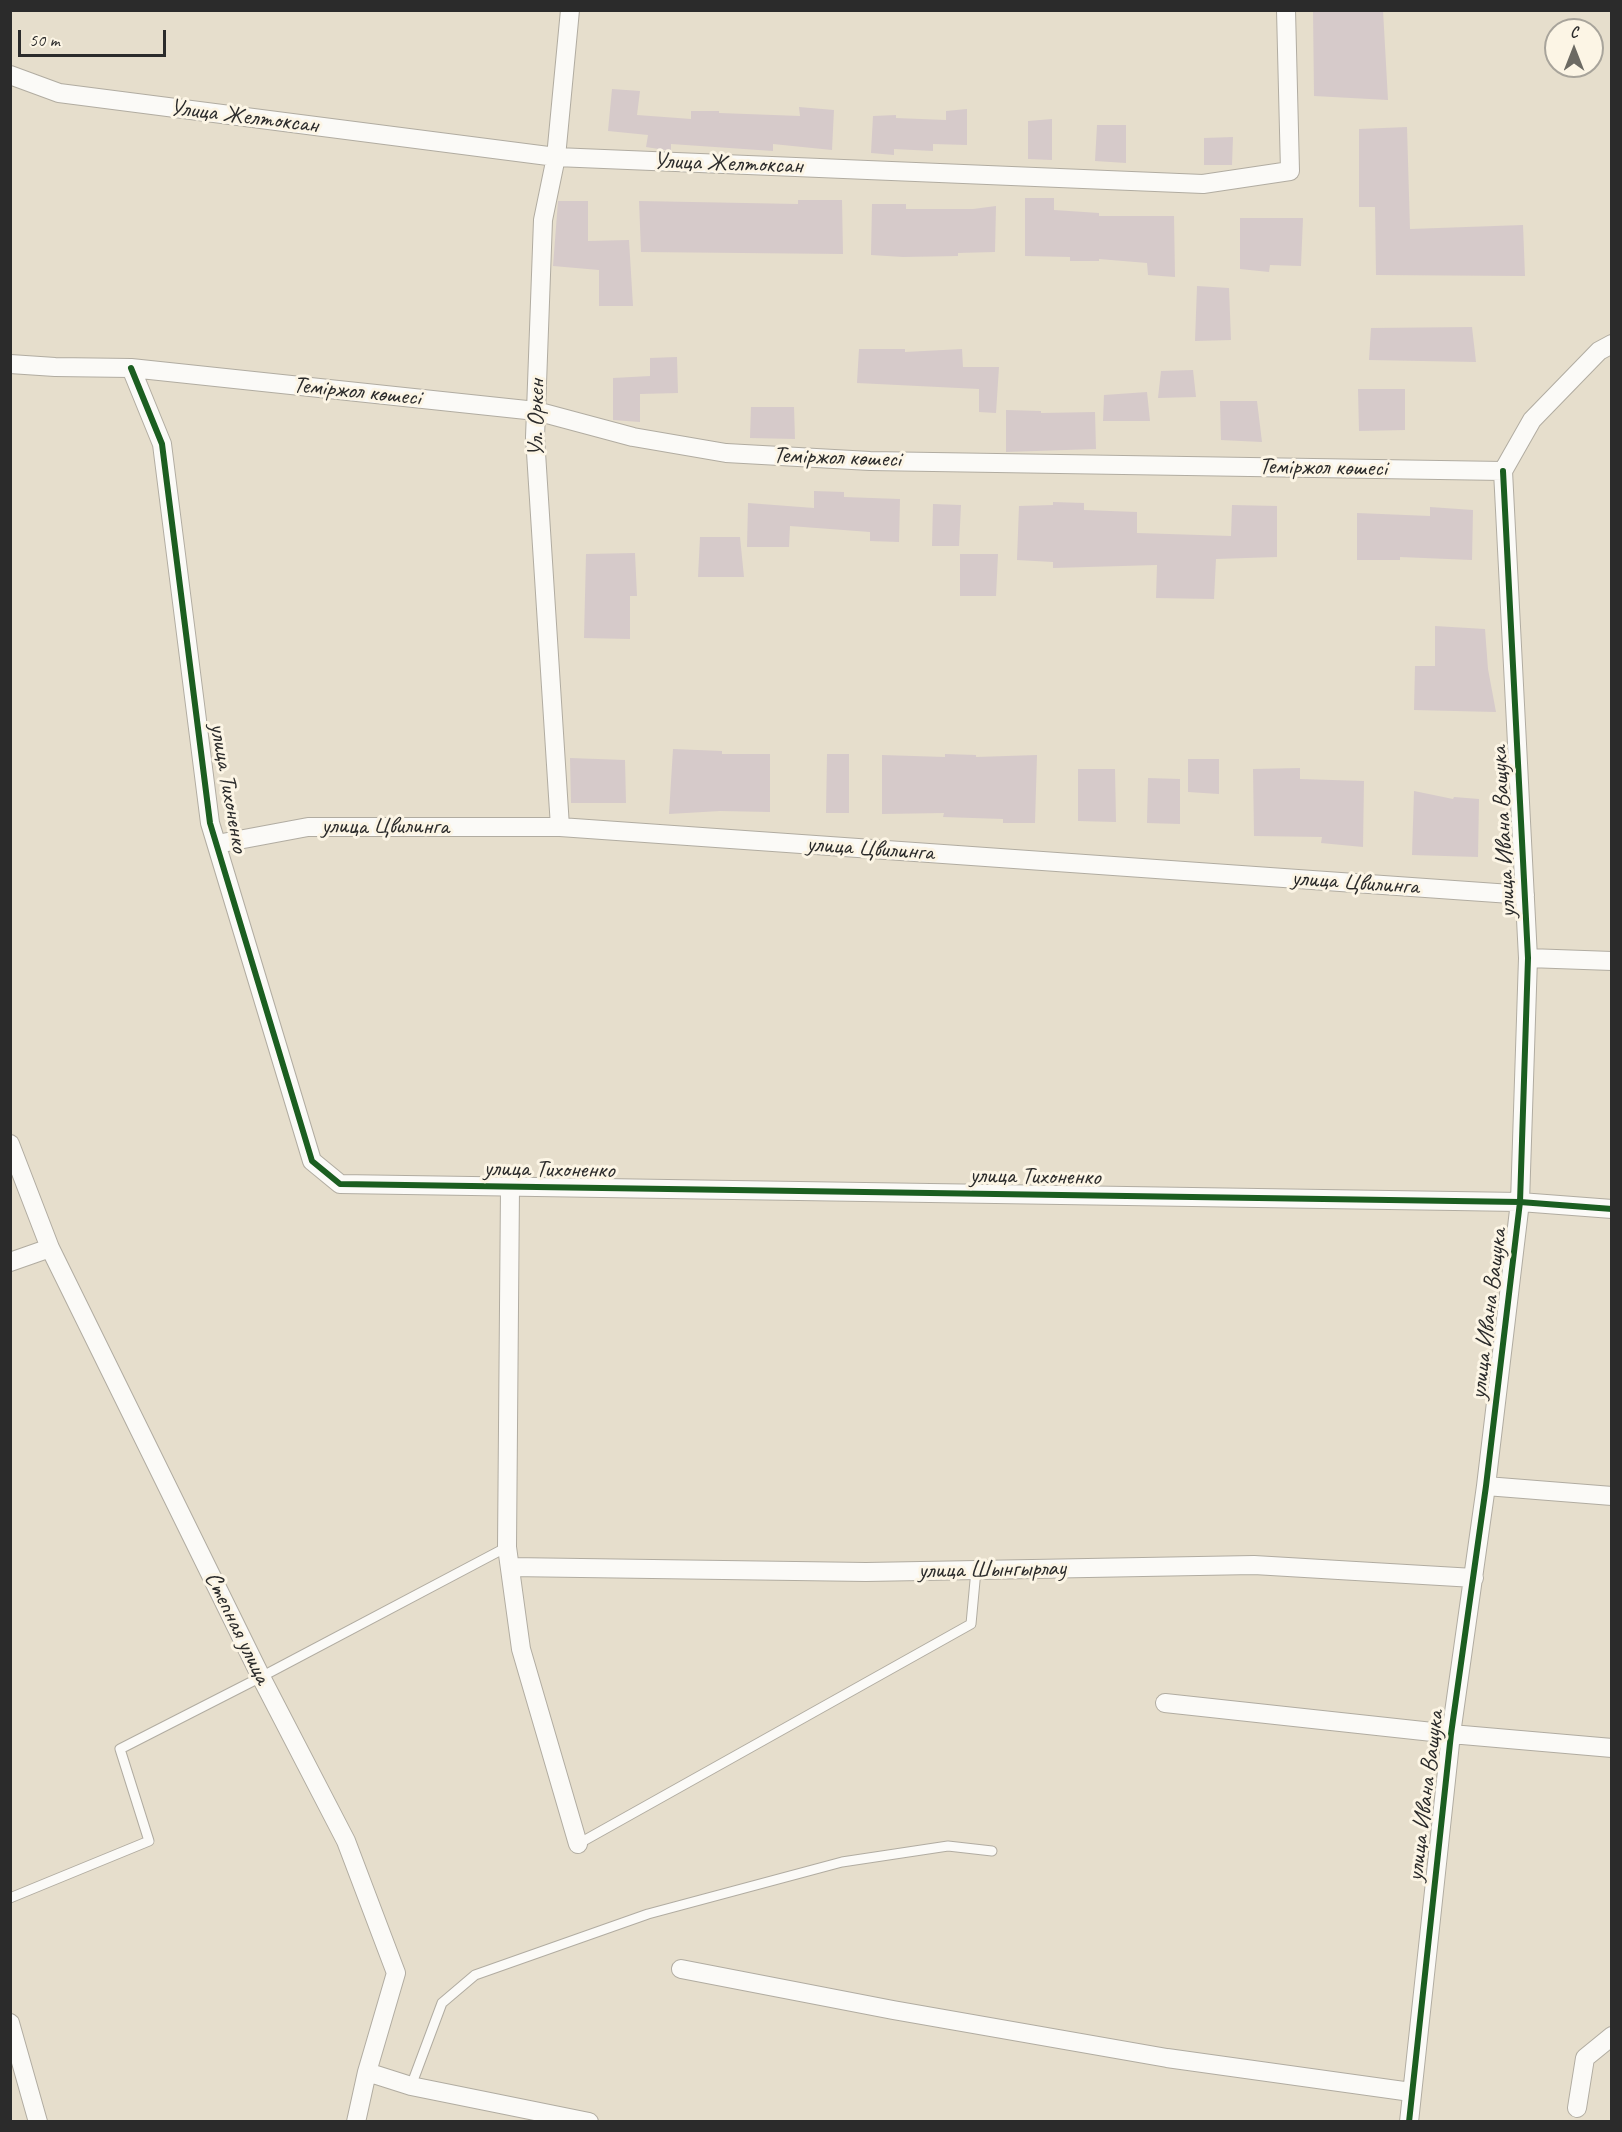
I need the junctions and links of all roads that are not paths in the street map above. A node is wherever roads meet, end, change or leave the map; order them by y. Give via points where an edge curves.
1 (570, 10) edge
2 (1286, 10) edge
3 (10, 75) edge
4 (556, 157) junction
5 (1611, 344) edge
6 (10, 364) edge
7 (131, 368) junction
8 (536, 411) junction
9 (1503, 471) junction
10 (560, 827) junction
11 (217, 844) junction
12 (1525, 895) junction
13 (1528, 958) junction
14 (1611, 961) edge
15 (10, 1144) edge
16 (510, 1187) junction
17 (1520, 1202) junction
18 (1611, 1209) edge
19 (50, 1248) junction
20 (10, 1262) edge
21 (1486, 1486) junction
22 (1611, 1496) edge
23 (507, 1547) junction
24 (510, 1567) junction
25 (976, 1570) junction
26 (1473, 1578) junction
27 (261, 1677) junction
28 (1165, 1703) dead end
29 (1451, 1734) junction
30 (1611, 1748) edge
31 (578, 1844) joint
32 (992, 1851) dead end
33 (10, 1898) edge
34 (681, 1969) dead end
35 (10, 2023) edge
36 (1611, 2036) edge
37 (367, 2072) junction
38 (411, 2086) junction
39 (1411, 2092) junction
40 (1577, 2108) dead end
41 (38, 2121) edge
42 (356, 2121) edge
43 (589, 2121) edge
44 (1409, 2121) edge

1 - 4 street, Ул. Оркен
2 - 4 street, Улица Желтоксан via 1290,171 1203,184
3 - 4 street, Улица Желтоксан via 59,93
4 - 8 street, Ул. Оркен via 543,220
5 - 9 street via 1599,351 1532,420
6 - 7 street, Теміржол көшесі
7 - 8 street, Теміржол көшесі
7 - 11 street, улица Тихоненко via 162,444 210,823
8 - 9 street, Теміржол көшесі via 633,437 726,453 894,461
8 - 10 street, Ул. Оркен
9 - 12 street, улица Ивана Ващука
10 - 11 street, улица Цвилинга via 308,827
10 - 12 street, улица Цвилинга
11 - 16 street, улица Тихоненко via 312,1161 340,1184
12 - 13 street, улица Ивана Ващука
13 - 14 street
13 - 17 street, улица Ивана Ващука
15 - 19 street, Степная улица
16 - 17 street, улица Тихоненко
16 - 23 street
17 - 18 street, улица Тихоненко
17 - 21 street, улица Ивана Ващука
19 - 20 street
19 - 27 street, Степная улица
21 - 22 street
21 - 26 street, улица Ивана Ващука
23 - 24 street
23 - 27 lane
24 - 25 street, улица Шынгырлау
24 - 31 street via 521,1649
25 - 26 street, улица Шынгырлау via 1254,1565
25 - 31 lane via 971,1624
26 - 29 street, улица Ивана Ващука
27 - 33 lane via 120,1749 149,1841
27 - 37 street, Степная улица via 346,1841 396,1973
28 - 29 street
29 - 30 street
29 - 39 street, улица Ивана Ващука
32 - 38 lane via 948,1846 842,1862 648,1914 475,1975 442,2003
34 - 39 street via 1167,2058
35 - 41 street
36 - 40 street via 1585,2058
37 - 38 street
37 - 42 street, Степная улица
38 - 43 street
39 - 44 street, улица Ивана Ващука

